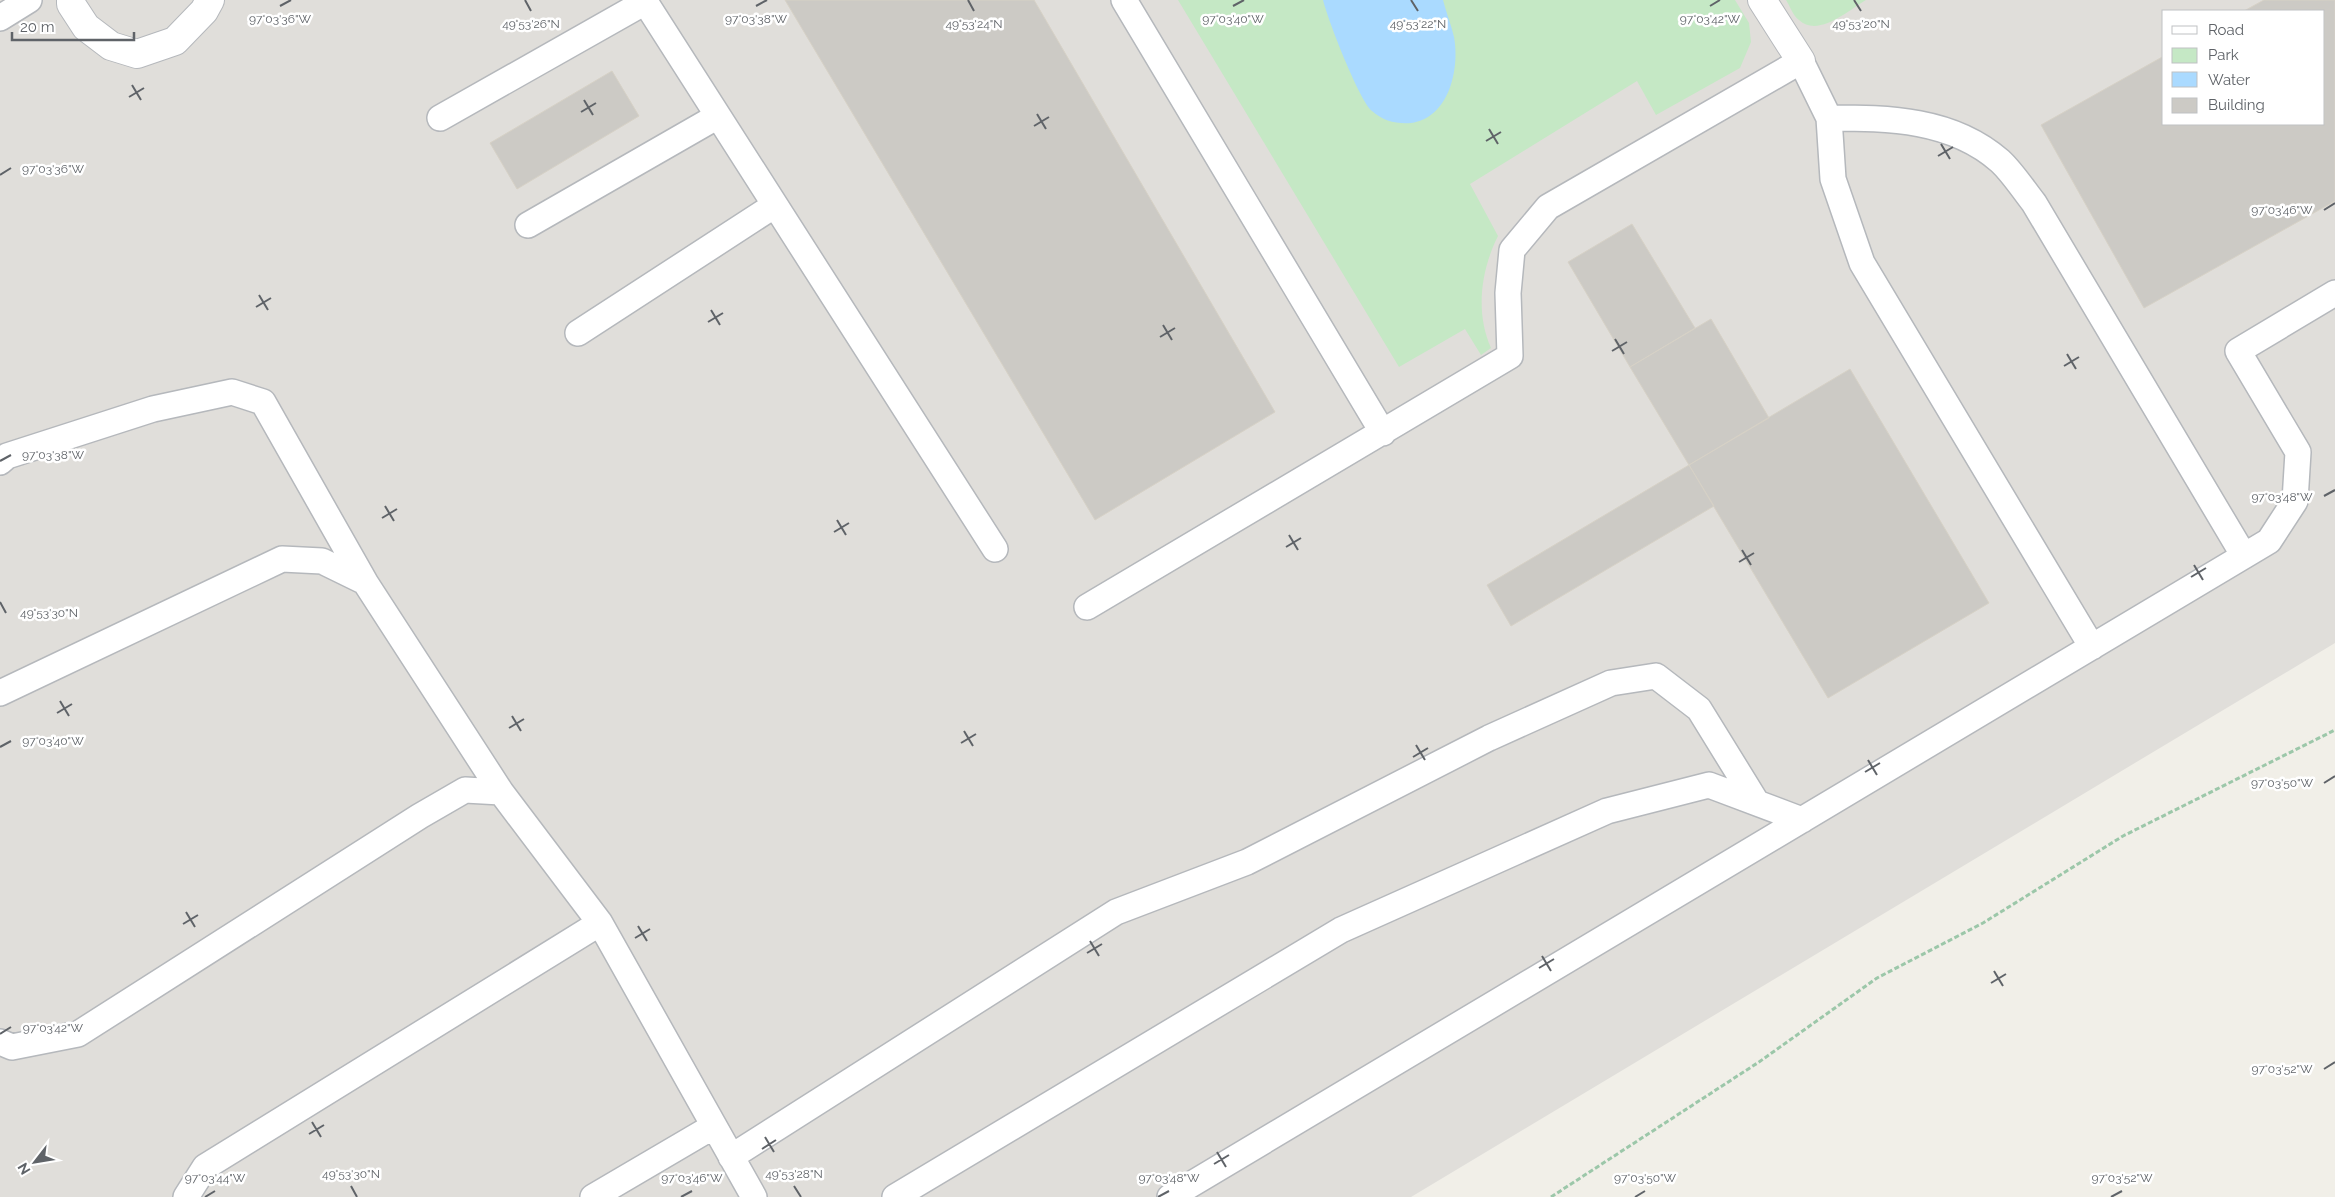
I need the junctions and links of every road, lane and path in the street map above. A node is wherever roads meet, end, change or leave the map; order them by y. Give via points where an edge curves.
1 (29, 0) edge
2 (71, 0) edge
3 (210, 0) edge
4 (1124, 0) edge
5 (1762, 0) edge
6 (644, 1) edge
7 (0, 18) edge
8 (1801, 61) junction
9 (718, 116) junction
10 (440, 118) dead end
11 (1829, 118) junction
12 (775, 205) junction
13 (528, 225) dead end
14 (2335, 293) edge
15 (578, 333) dead end
16 (1383, 432) junction
17 (0, 462) edge
18 (996, 549) dead end
19 (2244, 556) junction
20 (365, 582) junction
21 (1087, 607) dead end
22 (2092, 647) junction
23 (0, 693) edge
24 (2335, 730) edge
25 (501, 792) junction
26 (1757, 803) junction
27 (1802, 820) junction
28 (600, 923) junction
29 (0, 1042) edge
30 (714, 1126) junction
31 (731, 1157) junction
32 (186, 1197) edge
33 (593, 1197) edge
34 (754, 1197) edge
35 (895, 1197) edge
36 (1170, 1197) edge
37 (1551, 1197) edge

1 - 7 lane
2 - 3 street via 86,27 111,46 137,54 176,41
4 - 16 lane
5 - 8 street
6 - 9 lane
6 - 10 lane
8 - 11 lane
8 - 16 lane via 1548,207 1512,250 1508,293 1510,356
9 - 12 lane
9 - 13 lane
11 - 19 lane via 1884,118 1953,131 2000,161 2034,203
11 - 22 lane via 1834,179 1862,263
12 - 15 lane
12 - 18 lane
14 - 19 lane via 2238,351 2298,452 2295,501 2269,541
16 - 21 lane
17 - 20 lane via 7,456 154,409 232,392 263,402
19 - 22 lane
20 - 23 lane via 322,561 282,559
20 - 25 lane
22 - 27 lane
24 - 37 path via 2123,836 1983,922 1877,978 1736,1078
25 - 28 lane
25 - 29 lane via 465,790 78,1034 12,1047
26 - 27 lane
26 - 31 lane via 1699,709 1656,676 1611,683 1489,738 1247,862 1116,912
26 - 35 lane via 1708,785 1607,811 1341,930
27 - 36 lane
28 - 30 lane
28 - 32 lane via 205,1167
30 - 31 lane
30 - 33 lane
31 - 34 lane

